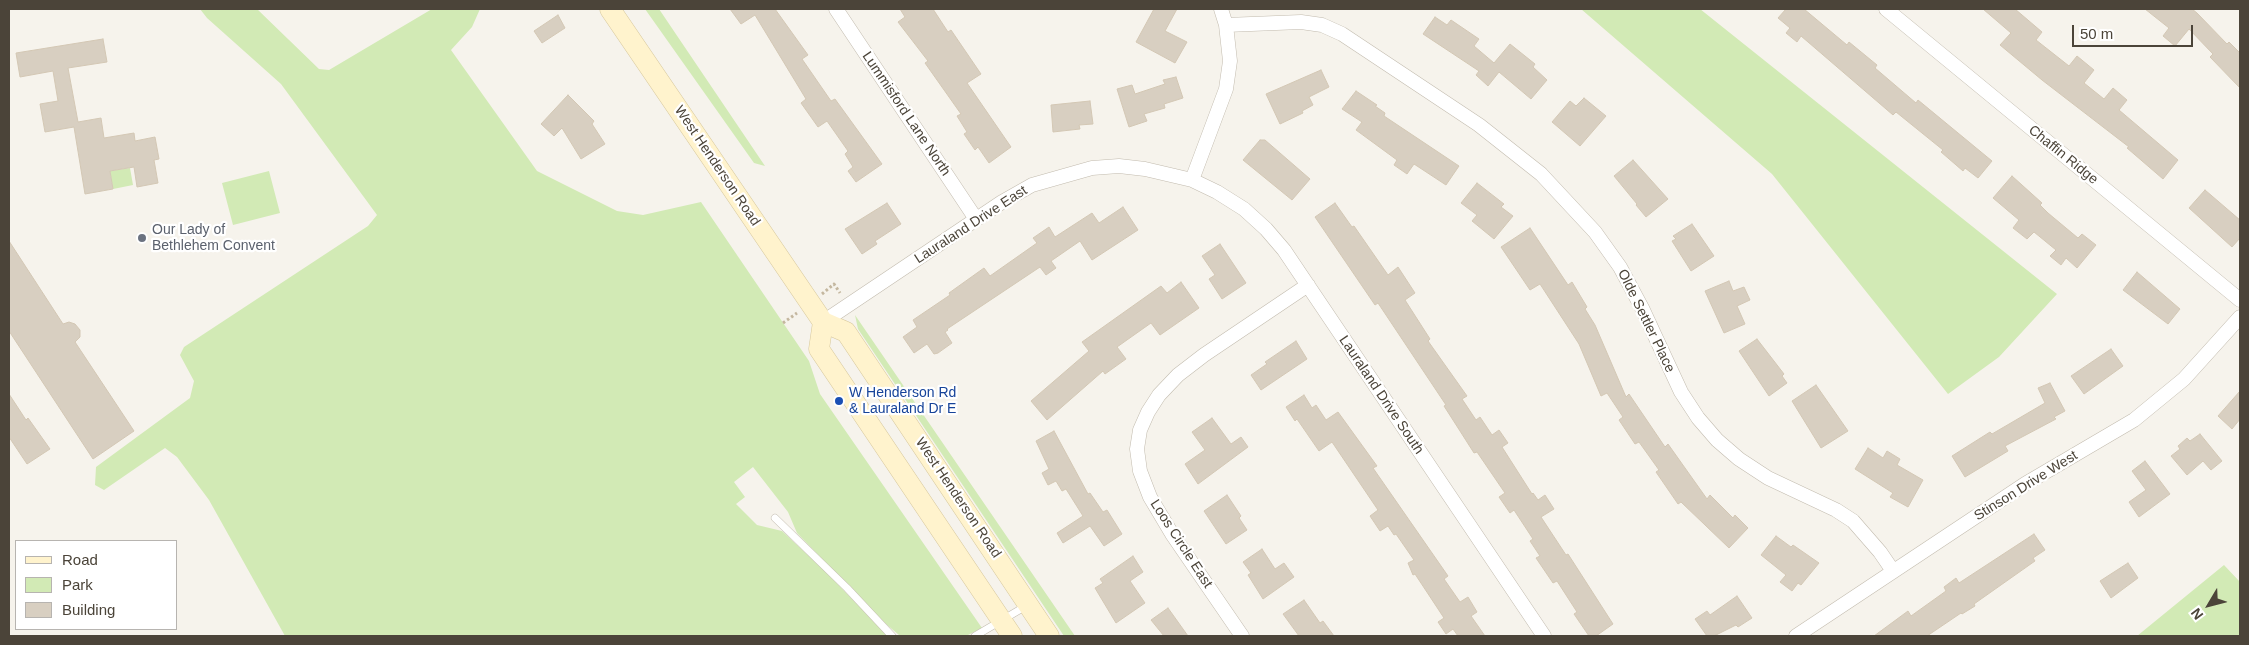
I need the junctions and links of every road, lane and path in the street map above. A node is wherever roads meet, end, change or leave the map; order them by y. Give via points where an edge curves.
1 (610, 9) edge
2 (836, 9) edge
3 (1221, 9) edge
4 (1886, 9) edge
5 (1226, 25) junction
6 (1192, 180) junction
7 (976, 219) junction
8 (1308, 285) junction
9 (2240, 300) edge
10 (2240, 317) edge
11 (823, 322) junction
12 (775, 518) dead end
13 (1893, 571) junction
14 (1028, 604) junction
15 (1008, 629) edge
16 (892, 636) edge
17 (975, 636) edge
18 (1049, 636) edge
19 (1242, 636) edge
20 (1544, 636) edge
21 (1796, 636) edge

1 - 11 main road, West Henderson Road
2 - 7 street, Lummisford Lane North
3 - 5 street
4 - 9 street, Chaffin Ridge
5 - 6 street via 1230,60 1226,89
5 - 13 street, Olde Settler Place via 1301,22 1322,25 1342,34 1479,125 1541,174 1595,232 1620,267 1681,392 1717,440 1768,478 1853,521
6 - 7 street, Lauraland Drive East via 1146,169 1092,168 1032,185
6 - 8 street, Lauraland Drive South via 1244,209 1278,243
7 - 11 street, Lauraland Drive East
8 - 19 street, Loos Circle East via 1178,375 1159,395 1140,430 1137,449 1140,470 1150,497
8 - 20 street, Lauraland Drive South
10 - 13 street, Stinson Drive West via 2184,379 2140,415 2025,484
11 - 14 main road, West Henderson Road via 846,332
11 - 15 main road via 819,349
12 - 16 lane
13 - 21 street, Stinson Drive West
14 - 15 lane
14 - 18 main road, West Henderson Road
15 - 17 lane

